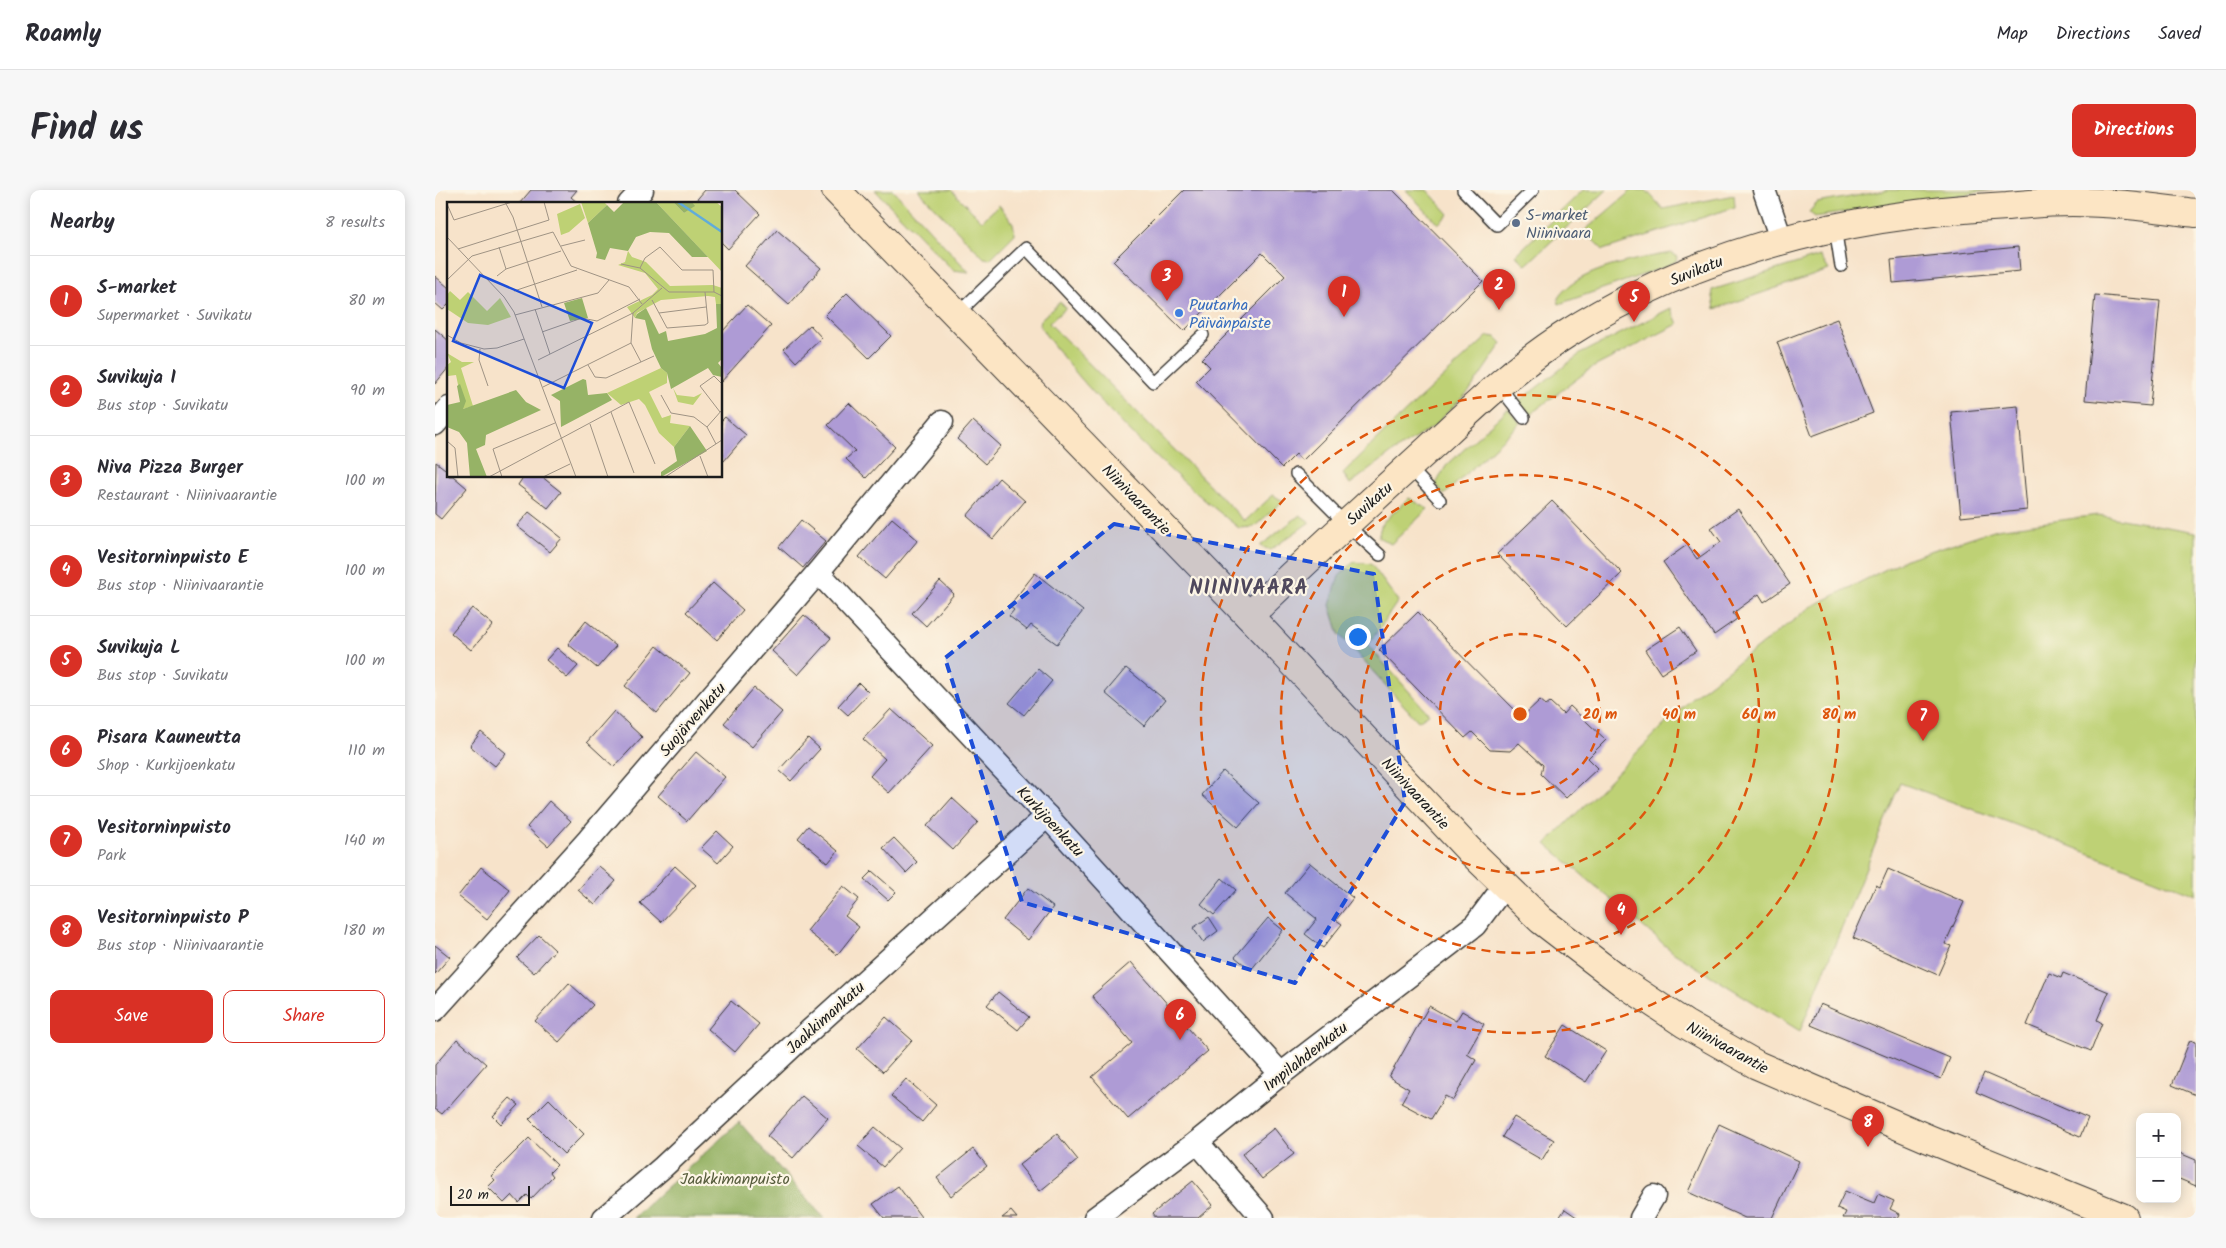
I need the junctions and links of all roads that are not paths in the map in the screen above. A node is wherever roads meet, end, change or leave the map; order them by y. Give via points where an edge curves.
1 (642, 190) edge
2 (836, 190) edge
3 (1463, 190) edge
4 (1533, 190) edge
5 (1764, 190) edge
6 (631, 202) edge
7 (2196, 213) edge
8 (1835, 226) junction
9 (1781, 239) junction
10 (1841, 266) dead end
11 (957, 314) junction
12 (1203, 335) dead end
13 (1498, 385) junction
14 (447, 410) edge
15 (1524, 418) dead end
16 (942, 422) dead end
17 (435, 424) edge
18 (1409, 467) junction
19 (1296, 474) dead end
20 (1439, 500) dead end
21 (1346, 524) junction
22 (1380, 555) dead end
23 (818, 572) junction
24 (1249, 616) junction
25 (1047, 816) junction
26 (1505, 885) junction
27 (435, 1010) edge
28 (1281, 1074) junction
29 (1197, 1142) junction
30 (1654, 1196) dead end
31 (604, 1218) edge
32 (1095, 1218) edge
33 (1263, 1218) edge
34 (1641, 1218) edge
35 (2124, 1218) edge

1 - 6 street
2 - 11 main road, Niinivaarantie
3 - 4 lane via 1497,225
5 - 9 street
7 - 8 main road, Suvikatu via 2073,202 1947,209
8 - 9 main road, Suvikatu
8 - 10 lane
9 - 13 main road, Suvikatu via 1695,269 1640,293 1563,336
11 - 12 lane via 1026,248 1153,382
11 - 24 main road, Niinivaarantie
13 - 15 lane
13 - 18 main road, Suvikatu
14 - 17 street
16 - 23 street, Suojärvenkatu
18 - 20 lane
18 - 21 main road, Suvikatu
19 - 21 lane
21 - 22 lane
21 - 24 main road, Suvikatu
23 - 25 street, Kurkijoenkatu
23 - 27 street, Suojärvenkatu via 589,839
24 - 26 main road, Niinivaarantie
25 - 28 street, Kurkijoenkatu
25 - 31 street, Jaakkimankatu
26 - 28 street, Impilahdenkatu via 1475,925
26 - 35 main road, Niinivaarantie via 1541,920 1622,982 1685,1024 1757,1065
28 - 29 street, Impilahdenkatu
29 - 32 street, Impilahdenkatu
29 - 33 street
30 - 34 street

